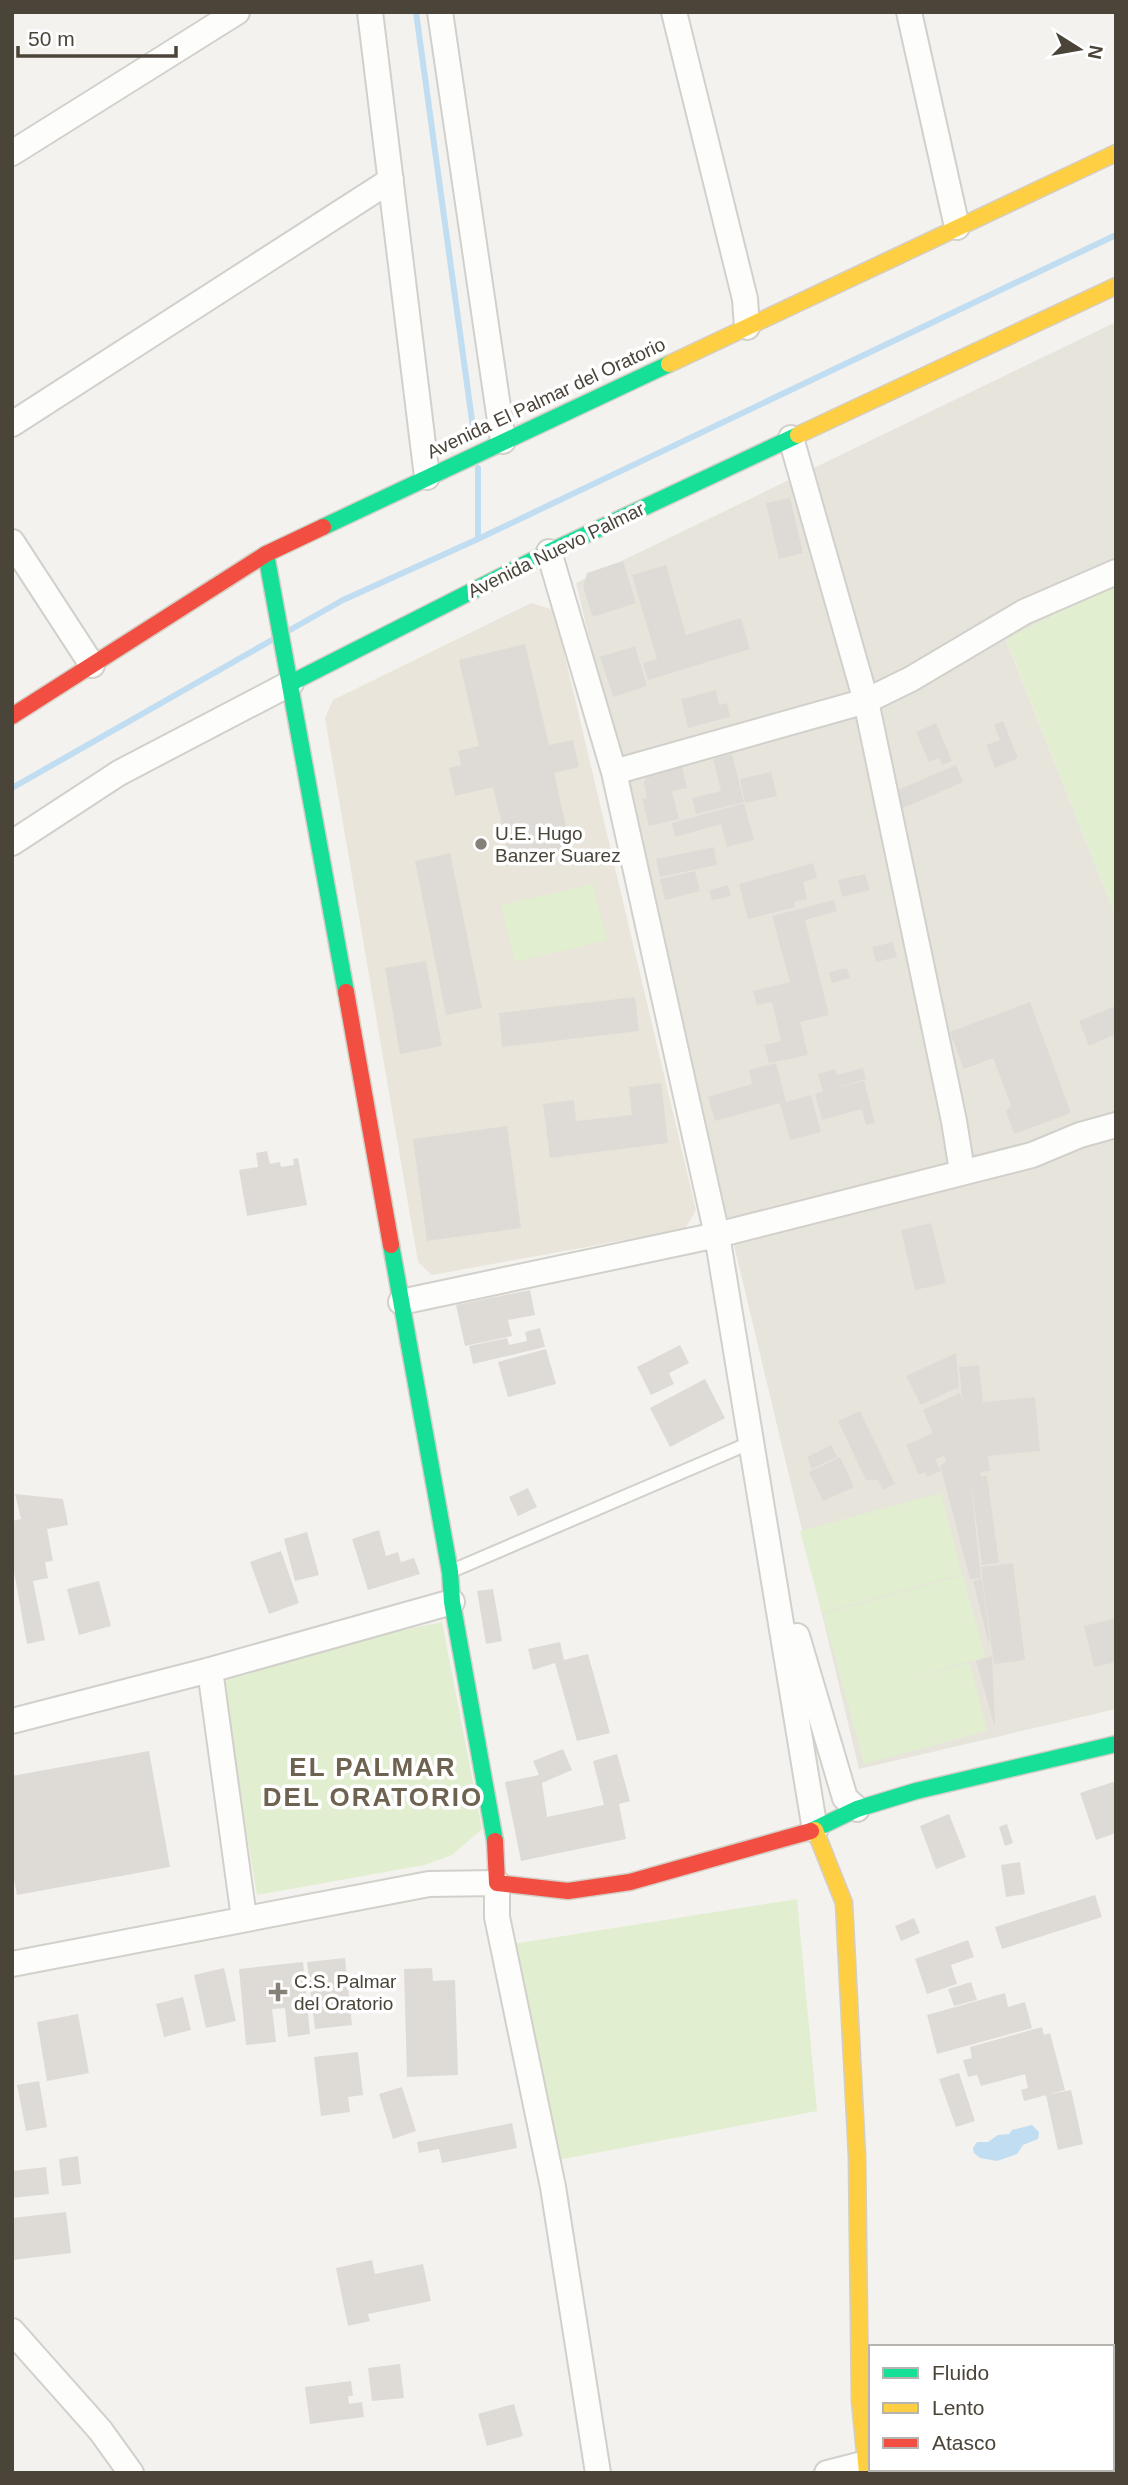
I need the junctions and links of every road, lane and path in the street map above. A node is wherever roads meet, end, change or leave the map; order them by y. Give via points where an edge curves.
1 (237, 12) edge
2 (370, 12) edge
3 (440, 12) edge
4 (674, 12) edge
5 (909, 12) edge
6 (12, 153) edge
7 (1116, 153) edge
8 (391, 180) junction
9 (957, 227) junction
10 (1116, 286) edge
11 (747, 327) junction
12 (12, 424) edge
13 (791, 438) junction
14 (503, 441) junction
15 (427, 477) junction
16 (12, 542) edge
17 (549, 552) junction
18 (266, 555) junction
19 (1116, 572) edge
20 (92, 665) junction
21 (291, 683) junction
22 (866, 701) junction
23 (12, 716) edge
24 (614, 772) junction
25 (12, 843) edge
26 (1116, 1125) edge
27 (962, 1171) junction
28 (717, 1235) junction
29 (401, 1303) junction
30 (752, 1442) junction
31 (768, 1541) junction
32 (450, 1572) junction
33 (452, 1602) junction
34 (210, 1670) junction
35 (12, 1721) edge
36 (1116, 1744) edge
37 (857, 1809) junction
38 (815, 1830) junction
39 (497, 1883) junction
40 (244, 1918) junction
41 (12, 1964) edge
42 (12, 2331) edge
43 (867, 2468) edge
44 (131, 2473) edge
45 (598, 2473) edge
46 (827, 2473) edge

1 - 6 street
2 - 8 street
3 - 14 street
4 - 11 street via 745,299
5 - 9 street
7 - 9 main road, Avenida El Palmar del Oratorio
8 - 12 street
8 - 15 street
9 - 11 main road, Avenida El Palmar del Oratorio
10 - 13 main road, Avenida Nuevo Palmar
11 - 14 main road, Avenida El Palmar del Oratorio
13 - 17 main road, Avenida Nuevo Palmar
13 - 22 street
14 - 15 main road, Avenida El Palmar del Oratorio
15 - 18 main road, Avenida El Palmar del Oratorio
16 - 20 street
17 - 21 main road, Avenida Nuevo Palmar
17 - 24 street
18 - 20 main road, Avenida El Palmar del Oratorio
18 - 21 main road
19 - 22 street via 1024,612
20 - 23 main road, Avenida El Palmar del Oratorio
21 - 25 street, Avenida Nuevo Palmar via 119,773
21 - 29 main road
22 - 24 street
22 - 27 street
24 - 28 street
26 - 27 street via 1032,1155
27 - 28 street
28 - 29 street
28 - 30 street
29 - 32 main road
30 - 31 street
30 - 32 lane
31 - 37 street via 845,1798
31 - 38 street
32 - 33 main road
33 - 34 street
33 - 39 main road via 494,1826
34 - 35 street
34 - 40 street
36 - 37 main road
37 - 38 main road
38 - 39 main road via 630,1882 568,1891
38 - 43 main road via 845,1903 857,2156 860,2401
39 - 40 street via 429,1884
39 - 45 street via 497,1917 553,2187
40 - 41 street
42 - 44 street via 100,2430
43 - 46 street

